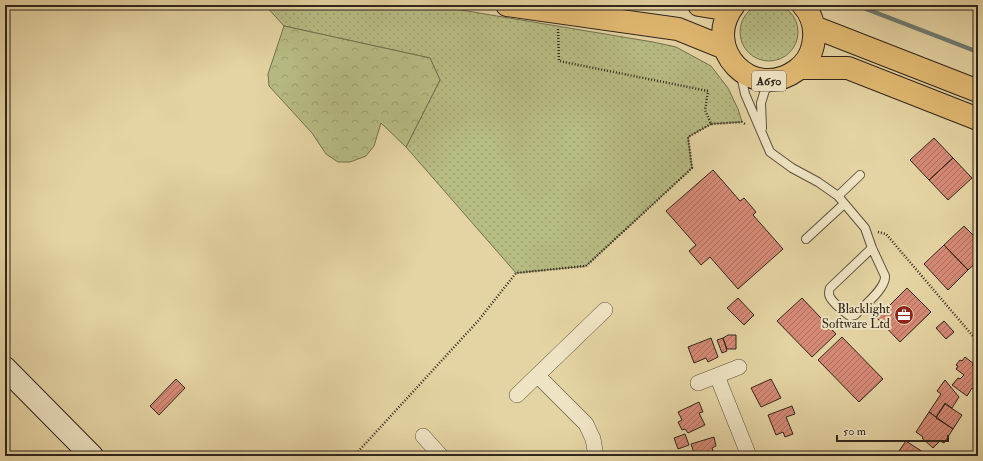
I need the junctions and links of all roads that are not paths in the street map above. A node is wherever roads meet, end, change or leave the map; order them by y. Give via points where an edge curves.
1 (508, 5) edge
2 (699, 5) edge
3 (804, 5) edge
4 (732, 8) edge
5 (814, 27) junction
6 (725, 48) junction
7 (801, 68) junction
8 (740, 71) junction
9 (780, 79) junction
10 (978, 91) edge
11 (978, 119) edge
12 (762, 131) junction
13 (860, 175) dead end
14 (838, 196) junction
15 (844, 204) junction
16 (806, 239) dead end
17 (872, 248) junction
18 (605, 310) dead end
19 (739, 367) dead end
20 (5, 368) edge
21 (538, 376) junction
22 (717, 376) junction
23 (698, 384) dead end
24 (517, 395) dead end
25 (423, 436) dead end
26 (92, 456) edge
27 (441, 456) edge
28 (596, 456) edge
29 (749, 456) edge

1 - 6 highway via 678,29
2 - 4 highway, A650
3 - 5 highway, A650
4 - 6 highway, A650 via 723,28
5 - 7 highway, A650 via 813,47
5 - 10 highway
6 - 8 highway, A650 via 731,61
7 - 9 highway, A650
7 - 11 highway, A650 via 848,68
8 - 9 highway, A650 via 758,79
8 - 12 lane via 745,94
9 - 12 lane via 765,90 761,103
12 - 14 lane via 770,152
13 - 14 lane
14 - 15 lane
15 - 16 lane
15 - 17 lane via 865,228
17 - 17 lane via 886,281 855,315 850,316 830,297 830,288
18 - 21 street
19 - 22 street
20 - 26 street
21 - 24 street
21 - 28 street via 586,424
22 - 23 street
22 - 29 street
25 - 27 street

